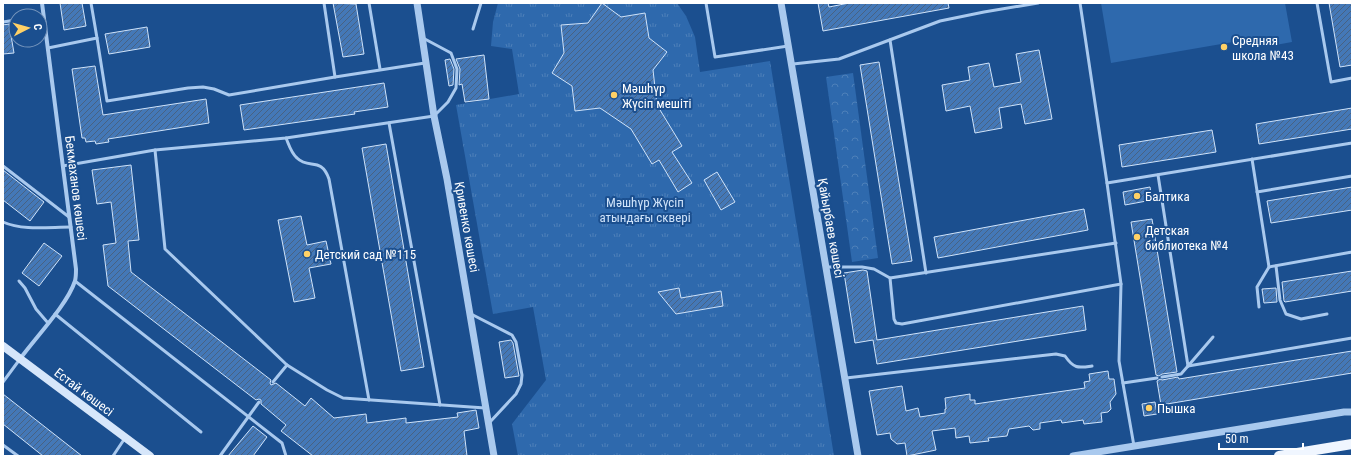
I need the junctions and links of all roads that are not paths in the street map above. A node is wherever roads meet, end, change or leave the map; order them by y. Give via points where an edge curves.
1 (91, 3) edge
2 (324, 3) edge
3 (369, 3) edge
4 (417, 3) edge
5 (481, 3) edge
6 (706, 3) edge
7 (781, 3) edge
8 (1038, 3) edge
9 (1080, 3) edge
10 (1316, 3) edge
11 (473, 29) dead end
12 (422, 37) junction
13 (96, 38) junction
14 (890, 40) junction
15 (788, 46) junction
16 (48, 48) joint
17 (426, 63) junction
18 (791, 64) junction
19 (380, 69) junction
20 (335, 77) junction
21 (1352, 78) edge
22 (434, 116) junction
23 (389, 123) junction
24 (286, 138) junction
25 (1352, 143) edge
26 (155, 150) junction
27 (1252, 159) junction
28 (3, 166) edge
29 (63, 166) junction
30 (1158, 175) junction
31 (1352, 176) edge
32 (1108, 183) junction
33 (1257, 192) junction
34 (69, 217) junction
35 (3, 222) edge
36 (71, 227) junction
37 (1116, 243) junction
38 (1352, 252) edge
39 (1276, 266) junction
40 (825, 267) junction
41 (1268, 267) junction
42 (926, 273) junction
43 (890, 278) junction
44 (19, 281) dead end
45 (75, 281) junction
46 (1121, 284) junction
47 (1259, 307) dead end
48 (470, 313) junction
49 (55, 314) junction
50 (1327, 314) dead end
51 (48, 323) junction
52 (1213, 337) dead end
53 (1352, 338) edge
54 (3, 346) edge
55 (20, 359) junction
56 (287, 365) junction
57 (1092, 366) dead end
58 (1188, 366) junction
59 (1162, 377) dead end
60 (1157, 378) dead end
61 (844, 379) junction
62 (3, 382) edge
63 (273, 382) dead end
64 (1123, 383) junction
65 (369, 400) junction
66 (259, 402) dead end
67 (440, 405) junction
68 (486, 408) junction
69 (1352, 412) edge
70 (248, 416) junction
71 (488, 423) junction
72 (201, 432) dead end
73 (125, 438) junction
74 (1352, 444) edge
75 (3, 445) edge
76 (1134, 446) junction
77 (18, 456) edge
78 (113, 456) edge
79 (150, 456) edge
80 (220, 456) edge
81 (286, 456) edge
82 (494, 456) edge
83 (858, 456) edge
84 (1073, 456) edge
85 (1279, 456) edge

1 - 13 lane
2 - 20 lane
3 - 19 lane
4 - 12 street, Кривенко көшесі
5 - 11 lane
6 - 15 lane via 715,57
7 - 15 street, Қайырбаев көшесі
8 - 14 lane via 940,21
9 - 32 lane
10 - 21 lane via 1331,82
12 - 17 street, Кривенко көшесі
12 - 22 lane via 451,53 457,69 456,88 448,102
13 - 16 lane
13 - 20 lane via 107,101 203,87 229,95
14 - 18 lane via 839,59
14 - 42 lane
15 - 18 street, Қайырбаев көшесі
16 - 29 street, Бекмаханов көшесі
17 - 19 lane
17 - 22 street, Кривенко көшесі
18 - 40 street, Қайырбаев көшесі
19 - 20 lane
22 - 23 lane
22 - 48 street, Кривенко көшесі
23 - 24 lane
23 - 67 lane
24 - 26 lane
24 - 65 lane via 298,159 322,166 329,179
25 - 27 lane
26 - 29 lane
26 - 56 lane via 166,249
27 - 30 lane
27 - 33 lane
28 - 34 lane
29 - 34 street, Бекмаханов көшесі
30 - 32 lane
30 - 58 lane
31 - 33 lane
32 - 37 lane
33 - 41 lane
34 - 36 street, Бекмаханов көшесі
35 - 36 lane via 20,227
36 - 45 street, Бекмаханов көшесі
37 - 42 lane
37 - 46 lane
38 - 39 lane
39 - 41 lane
39 - 50 lane via 1280,300 1286,314 1301,319
40 - 43 lane via 874,269
40 - 61 street, Қайырбаев көшесі
41 - 47 lane via 1257,287
42 - 43 lane
43 - 46 lane via 894,319 896,323 902,324
44 - 51 lane
45 - 49 street, Бекмаханов көшесі
45 - 70 lane
46 - 64 lane via 1119,361
48 - 68 street, Кривенко көшесі
48 - 71 lane via 512,334 522,375 516,394
49 - 51 street, Бекмаханов көшесі
49 - 72 lane
51 - 55 street, Бекмаханов көшесі
52 - 58 lane
53 - 58 lane
54 - 55 main road, Естай көшесі
55 - 62 lane
55 - 73 main road, Естай көшесі
56 - 63 lane
56 - 65 lane via 343,398
57 - 61 lane via 1078,368 1070,364 1065,356 1056,354
58 - 59 lane via 1181,374
60 - 64 lane
61 - 83 street, Қайырбаев көшесі
64 - 76 lane
65 - 67 lane
66 - 70 lane
67 - 68 lane
68 - 71 street, Кривенко көшесі
69 - 76 street
70 - 80 lane
70 - 81 lane via 282,443
71 - 82 street, Кривенко көшесі
73 - 78 lane
73 - 79 main road, Естай көшесі
74 - 85 main road
75 - 77 lane
76 - 84 street

